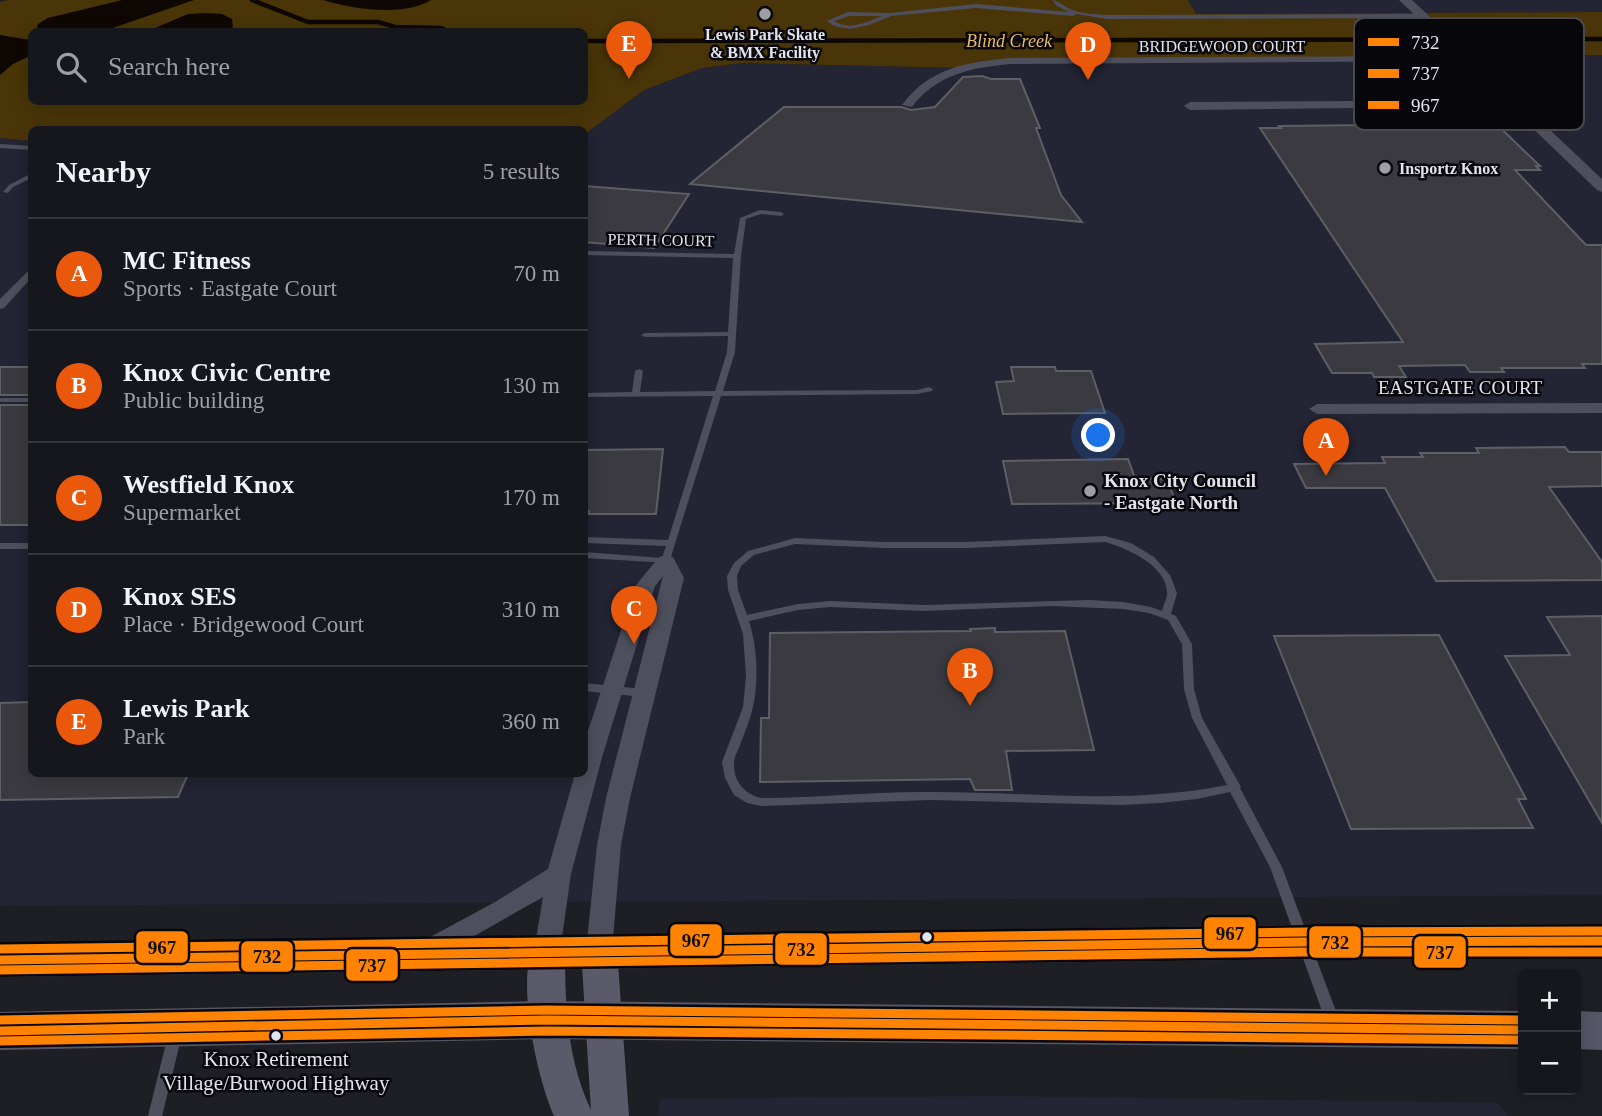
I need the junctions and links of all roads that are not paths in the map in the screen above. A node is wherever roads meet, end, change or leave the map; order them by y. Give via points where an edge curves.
1 (1054, 0) edge
2 (1405, 0) edge
3 (1083, 15) junction
4 (890, 16) junction
5 (1422, 16) joint
6 (1354, 59) edge
7 (908, 105) dead end
8 (1354, 105) edge
9 (1190, 106) dead end
10 (1544, 130) edge
11 (0, 146) edge
12 (28, 148) edge
13 (1596, 176) edge
14 (28, 177) edge
15 (1602, 187) edge
16 (5, 188) edge
17 (781, 214) dead end
18 (588, 253) edge
19 (737, 256) junction
20 (28, 274) edge
21 (0, 306) edge
22 (733, 334) junction
23 (645, 335) dead end
24 (639, 371) dead end
25 (929, 389) dead end
26 (720, 394) junction
27 (588, 395) edge
28 (636, 395) junction
29 (0, 400) edge
30 (28, 400) edge
31 (1602, 408) edge
32 (1317, 409) dead end
33 (588, 541) edge
34 (0, 546) edge
35 (28, 546) edge
36 (668, 552) junction
37 (588, 555) edge
38 (1166, 614) junction
39 (744, 619) junction
40 (588, 687) edge
41 (614, 690) junction
42 (646, 693) junction
43 (588, 769) edge
44 (586, 777) edge
45 (1235, 787) junction
46 (559, 874) junction
47 (1602, 941) edge
48 (1305, 942) junction
49 (599, 950) junction
50 (547, 951) junction
51 (416, 956) junction
52 (0, 960) edge
53 (546, 1020) junction
54 (602, 1021) junction
55 (177, 1027) junction
56 (1335, 1027) junction
57 (1518, 1030) edge
58 (1581, 1030) edge
59 (0, 1031) edge
60 (1602, 1031) edge
61 (155, 1116) edge
62 (574, 1116) edge
63 (610, 1116) edge

1 - 3 lane
2 - 5 street
3 - 4 lane via 987,6
3 - 5 lane
4 - 4 lane via 849,27 830,21 848,14
6 - 7 street, BRIDGEWOOD COURT via 1010,61 937,77 922,86
8 - 9 street
10 - 13 street
11 - 12 lane
13 - 15 street
14 - 16 lane
17 - 19 lane via 745,216
18 - 19 lane, PERTH COURT
19 - 22 lane
20 - 21 street
22 - 23 lane
22 - 26 lane
24 - 28 lane
25 - 26 lane
26 - 28 lane
26 - 36 lane
27 - 28 lane
29 - 30 lane
31 - 32 street, EASTGATE COURT
33 - 36 lane
34 - 35 lane
36 - 37 lane
36 - 41 street via 646,584
36 - 42 street via 674,578
38 - 39 lane via 1104,605 925,608 835,604
38 - 39 lane via 1172,593 1162,571 1137,549 1105,539 964,545 805,540 763,548 737,565 732,582
38 - 45 lane via 1177,622 1187,644 1189,689 1197,718
39 - 45 lane via 750,693 728,762 734,786 751,800 910,796 1156,801
40 - 41 lane
41 - 42 lane
41 - 43 street
42 - 49 street via 609,845
44 - 46 street
45 - 48 lane via 1279,874
46 - 50 street
46 - 51 street
47 - 48 highway
48 - 49 highway
48 - 56 lane
49 - 50 highway
49 - 54 main road
50 - 51 highway
50 - 53 main road
51 - 52 highway
53 - 54 highway
53 - 55 highway
53 - 62 main road
54 - 56 highway
54 - 63 main road
55 - 59 highway
55 - 61 lane
56 - 57 highway
58 - 60 highway

